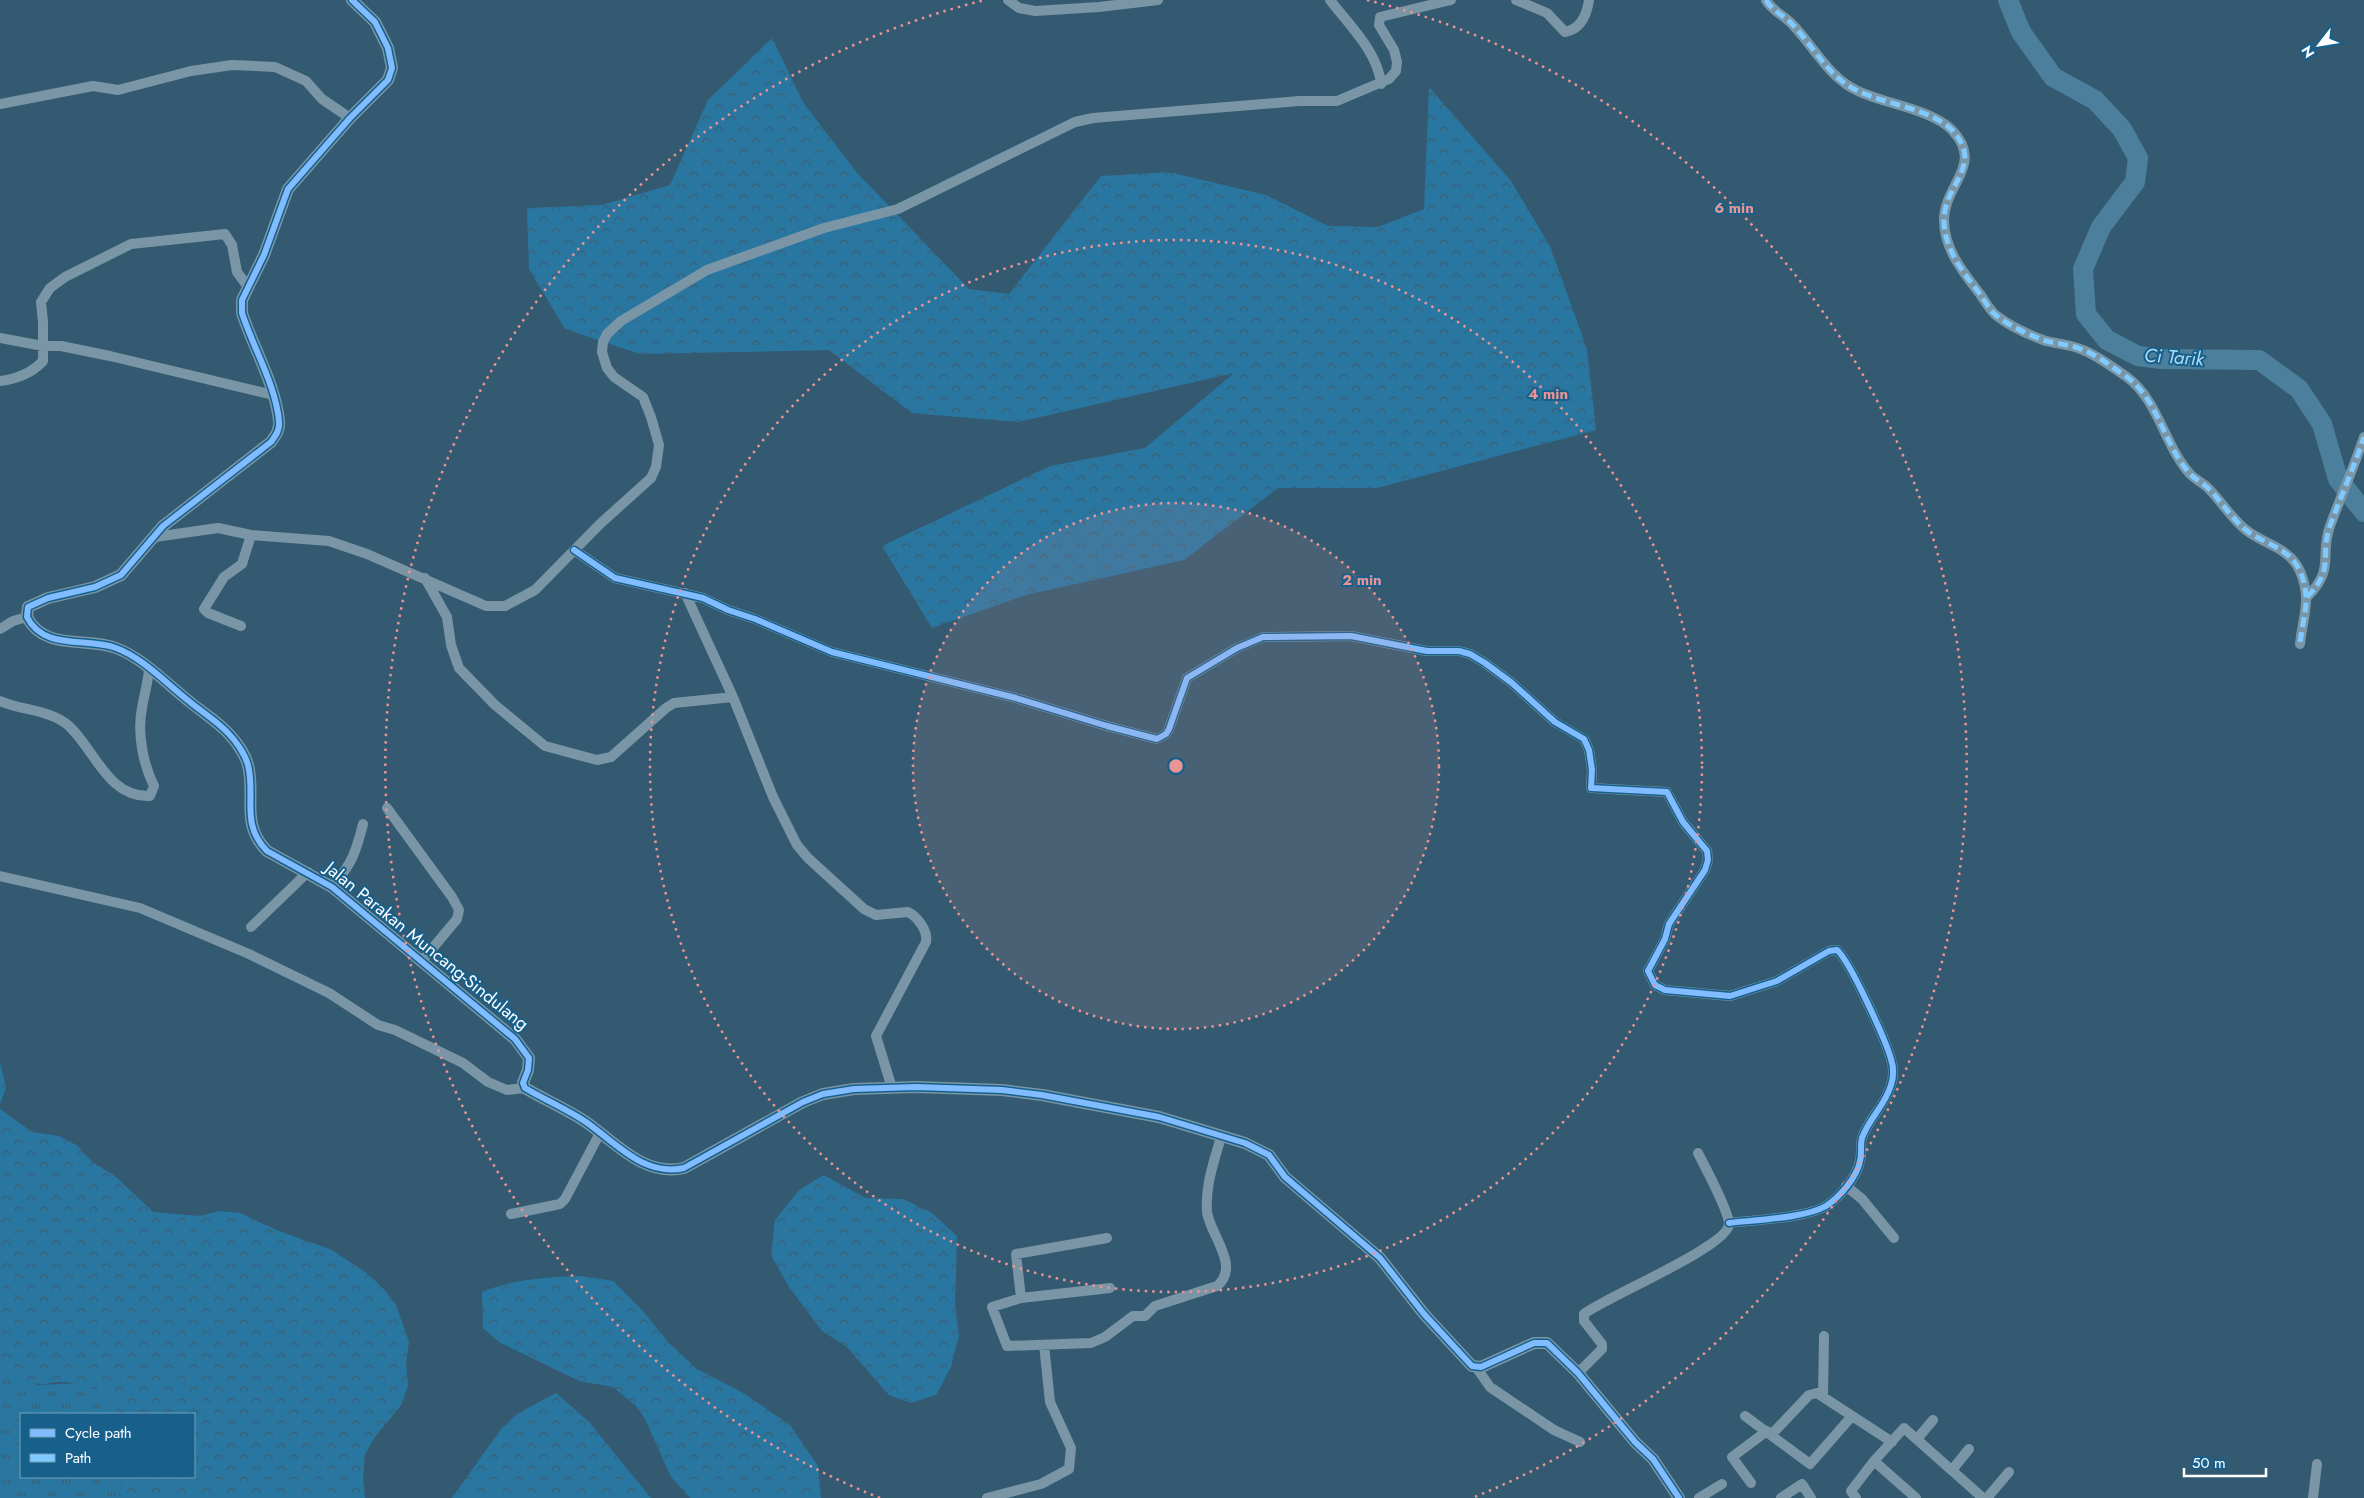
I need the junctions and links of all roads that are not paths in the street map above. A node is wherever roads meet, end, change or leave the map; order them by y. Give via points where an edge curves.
1 (352, 0) edge
2 (1008, 0) edge
3 (1158, 0) edge
4 (1330, 0) edge
5 (1451, 0) edge
6 (1516, 0) edge
7 (1589, 0) edge
8 (1766, 0) edge
9 (1381, 84) junction
10 (0, 104) edge
11 (350, 118) junction
12 (248, 287) junction
13 (0, 338) edge
14 (43, 346) junction
15 (0, 381) edge
16 (273, 395) junction
17 (2364, 437) edge
18 (252, 535) junction
19 (155, 537) junction
20 (574, 550) junction
21 (424, 578) junction
22 (685, 594) junction
23 (2307, 596) junction
24 (26, 617) junction
25 (241, 626) dead end
26 (0, 629) edge
27 (2300, 644) dead end
28 (149, 669) junction
29 (733, 697) junction
30 (0, 701) edge
31 (387, 808) dead end
32 (363, 824) dead end
33 (308, 872) junction
34 (0, 876) edge
35 (332, 887) junction
36 (251, 927) dead end
37 (421, 962) junction
38 (525, 1088) junction
39 (892, 1088) junction
40 (600, 1133) junction
41 (1221, 1137) junction
42 (1698, 1153) dead end
43 (1846, 1186) junction
44 (511, 1214) dead end
45 (1729, 1223) junction
46 (1107, 1238) dead end
47 (1894, 1238) dead end
48 (1110, 1288) dead end
49 (1021, 1298) junction
50 (1824, 1336) dead end
51 (1044, 1345) junction
52 (1476, 1367) junction
53 (1578, 1372) junction
54 (1823, 1396) junction
55 (1745, 1416) dead end
56 (1852, 1416) junction
57 (1933, 1420) dead end
58 (1770, 1432) junction
59 (1917, 1439) junction
60 (1580, 1442) dead end
61 (1892, 1442) junction
62 (1969, 1449) dead end
63 (1874, 1461) junction
64 (2317, 1464) dead end
65 (1952, 1470) junction
66 (2009, 1472) dead end
67 (1752, 1483) dead end
68 (1722, 1484) dead end
69 (1007, 1495) edge
70 (988, 1498) edge
71 (1679, 1498) edge
72 (1699, 1498) edge
73 (1781, 1498) edge
74 (1811, 1498) edge
75 (1856, 1498) edge
76 (1916, 1498) edge
77 (1985, 1498) edge
78 (2313, 1498) edge

1 - 11 street via 375,22 388,48 392,68 382,89
2 - 3 street via 1019,8 1035,11
4 - 9 street via 1373,58 1380,71
5 - 9 street via 1380,18 1378,23 1394,50 1397,62 1393,76
6 - 7 street via 1547,13 1565,32 1583,19
8 - 23 street via 1848,87 1935,118 1953,131 1965,150 1966,161 1946,204 1946,239 1955,260 1996,315 2044,341 2092,353 2129,379 2160,418 2166,437 2188,472 2208,487 2246,531 2281,549 2294,560
9 - 20 street via 1332,102 1299,100 1075,122 898,209 824,228 734,260 707,270 669,291 614,328 603,342 602,352 614,377 643,397 659,445 656,467 644,486
10 - 11 street via 93,86 108,90 130,89 177,74 232,65 275,67 296,76
11 - 12 street via 288,189 264,255
12 - 14 street via 237,272 232,245 225,234 131,244 65,277 50,288 41,302
12 - 16 street via 242,300 242,313
13 - 14 street
14 - 15 street via 43,360 36,368 23,376
14 - 16 street via 61,346 100,354
16 - 19 street via 280,421 279,432 271,442 163,526
17 - 23 street via 2328,532 2325,573 2322,581
18 - 19 street via 218,528
18 - 21 street via 329,541
18 - 25 street via 242,564 224,577 204,609
19 - 24 street via 120,575 109,582 33,604 28,607
20 - 21 street via 534,590 505,606 486,606
20 - 22 street via 615,578
21 - 29 street via 447,617 451,645 459,668 495,705 550,748 596,760 611,757 674,703
22 - 29 street
22 - 43 street via 703,598 832,652 1016,698 1157,739 1170,729 1187,678 1237,648 1263,638 1351,636 1427,651 1470,654 1512,683 1555,722 1584,739 1592,770 1591,788 1667,792 1683,822 1707,851 1708,865 1669,924 1663,945 1648,971 1655,985 1665,990 1730,996 1777,980 1829,951 1840,953 1886,1043 1894,1072 1886,1097 1868,1122 1861,1141 1860,1161
23 - 27 street
24 - 26 street
24 - 28 street, Jalan Parakan Muncang-Sindulang via 33,627 56,639 72,644 115,648
28 - 30 street via 142,710 145,760 154,786 150,796 138,797 115,784 80,738 58,718
28 - 33 street, Jalan Parakan Muncang-Sindulang via 228,732 248,765 249,807 257,838 268,851
29 - 39 street via 773,797 802,852 864,909 876,915 908,912 926,932 926,942 876,1036
31 - 37 street via 452,896 458,910 457,919
32 - 35 street via 354,859
33 - 35 street, Jalan Parakan Muncang-Sindulang
33 - 36 street
34 - 38 street via 140,908 249,954 329,994 378,1025 463,1063 488,1082 507,1090
35 - 37 street, Jalan Parakan Muncang-Sindulang
37 - 38 street, Jalan Parakan Muncang-Sindulang via 524,1048 530,1064 523,1083
38 - 40 street via 572,1113
39 - 40 street via 823,1094 676,1170 641,1162
39 - 41 street via 1002,1090 1042,1095 1182,1122
40 - 44 street via 560,1204
41 - 51 street via 1207,1184 1207,1207 1227,1266 1223,1281 1211,1289 1155,1306 1145,1316 1133,1316 1105,1337 1091,1343
41 - 52 street via 1245,1143 1269,1155 1285,1177 1380,1258 1468,1364
42 - 45 street
43 - 45 street via 1826,1206 1807,1213
43 - 47 street via 1862,1199
45 - 53 street via 1723,1236 1717,1240 1584,1314 1584,1321 1602,1344 1602,1349
46 - 49 street via 1016,1254
48 - 49 street
49 - 51 street via 992,1307 1006,1346
50 - 54 street
51 - 69 street via 1050,1402 1071,1448 1068,1469 1041,1484
52 - 53 street via 1540,1342 1552,1347
52 - 60 street via 1490,1388 1554,1430
53 - 71 street via 1653,1460
54 - 56 street
54 - 58 street via 1817,1393 1809,1395
55 - 58 street
56 - 58 street via 1810,1464
56 - 61 street
57 - 59 street
58 - 67 street via 1732,1457
59 - 61 street via 1904,1428
59 - 65 street
61 - 63 street
62 - 65 street
63 - 75 street via 1851,1491
63 - 76 street
64 - 78 street
65 - 77 street
66 - 77 street
68 - 72 street
69 - 70 street
73 - 74 street via 1802,1484

